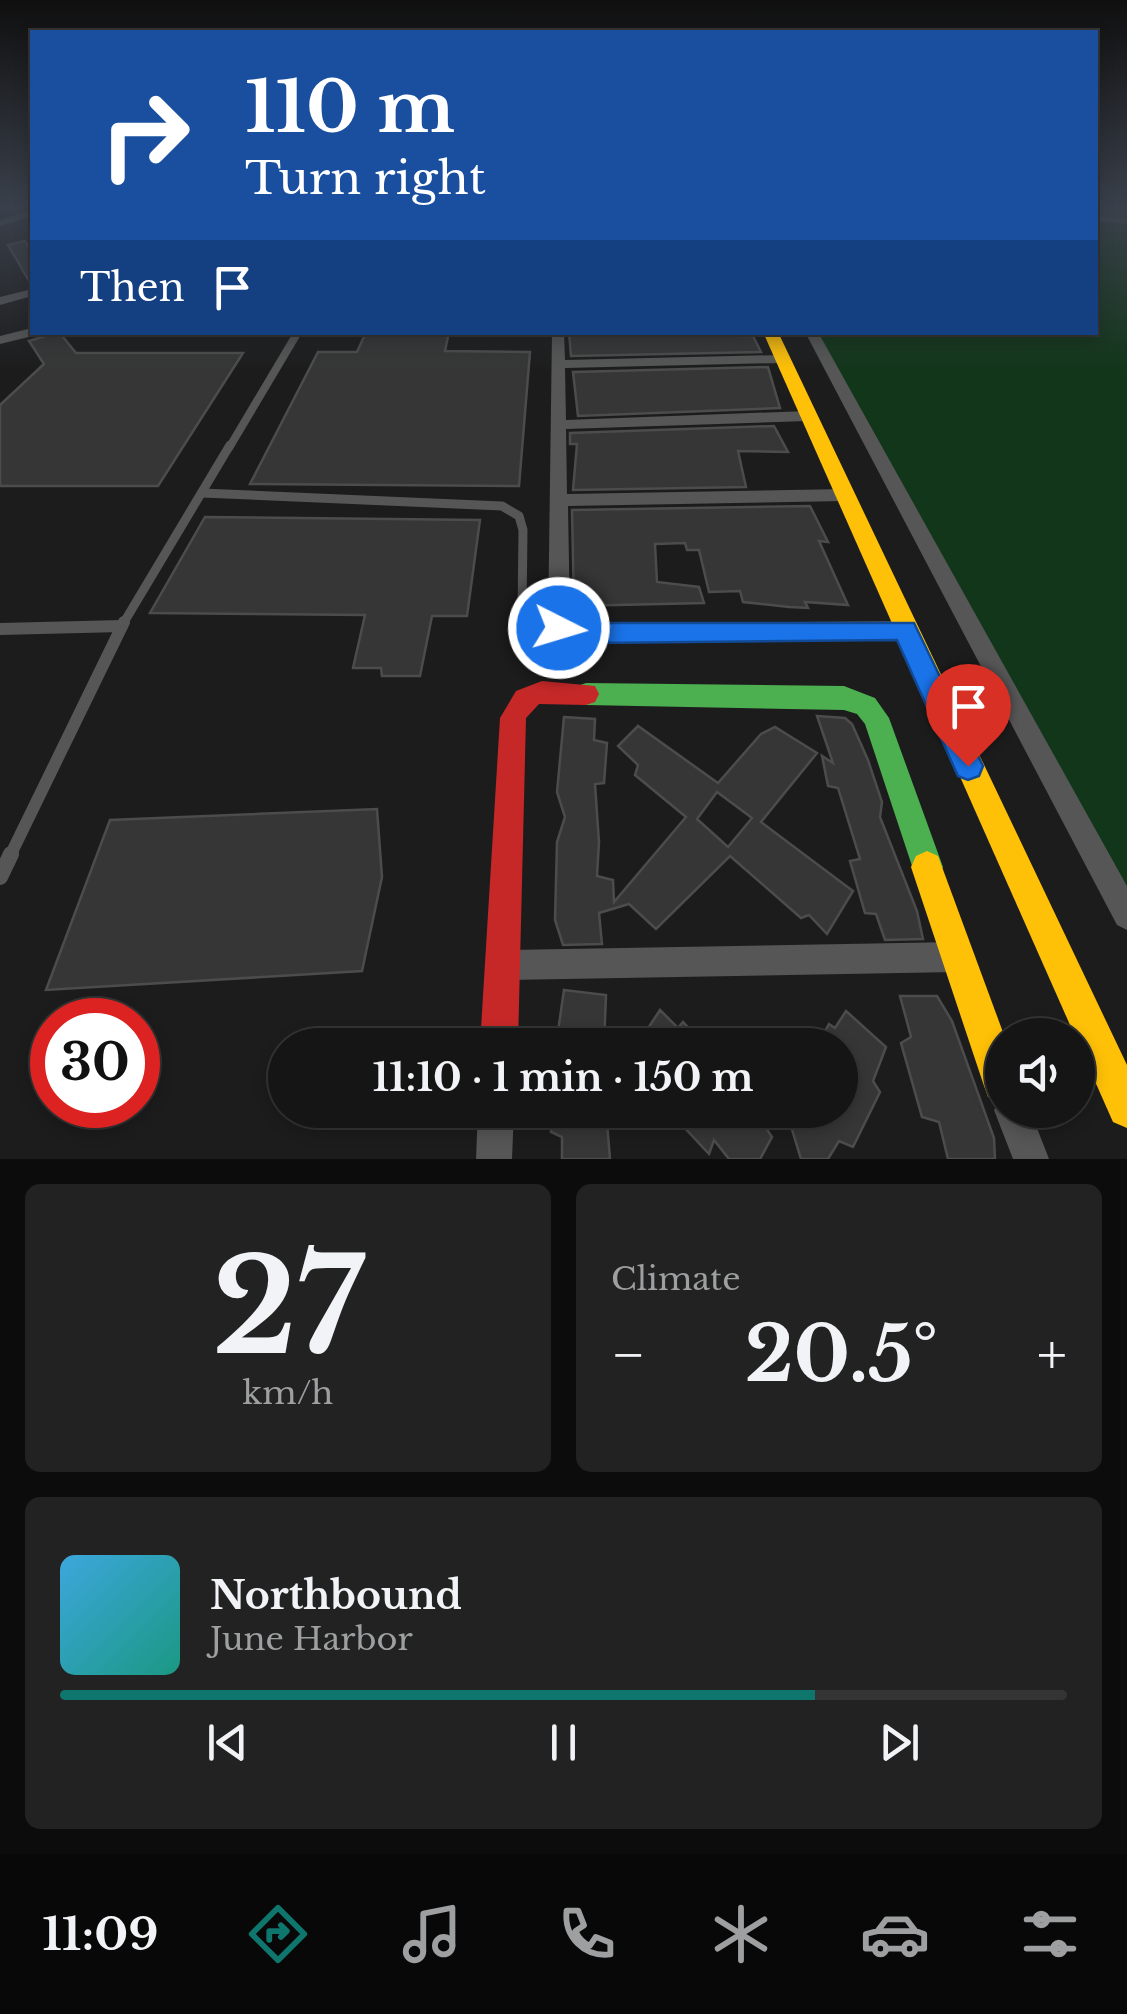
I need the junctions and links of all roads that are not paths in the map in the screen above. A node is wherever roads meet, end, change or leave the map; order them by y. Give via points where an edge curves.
1 (30, 294) edge
2 (0, 301) edge
3 (30, 332) edge
4 (558, 335) edge
5 (771, 335) edge
6 (813, 335) edge
7 (295, 336) dead end
8 (0, 340) edge
9 (780, 359) junction
10 (559, 364) junction
11 (807, 416) junction
12 (560, 424) junction
13 (202, 493) junction
14 (846, 495) junction
15 (558, 500) junction
16 (122, 626) junction
17 (559, 628) junction
18 (0, 629) edge
19 (905, 630) junction
20 (0, 877) edge
21 (1127, 915) edge
22 (956, 957) junction
23 (502, 965) junction
24 (500, 1028) edge
25 (985, 1037) edge
26 (1127, 1108) edge
27 (495, 1128) edge
28 (1019, 1128) edge
29 (494, 1159) edge
30 (1030, 1159) edge

1 - 2 street
3 - 8 street
4 - 10 street
5 - 9 street
6 - 21 street
7 - 13 lane
9 - 10 street
9 - 11 street
10 - 12 street
11 - 12 street
11 - 14 street
12 - 15 street
13 - 16 lane
13 - 17 lane via 502,506 519,516 523,530 522,617 534,627
14 - 15 street
14 - 19 street
15 - 17 street
16 - 18 lane
16 - 20 lane
17 - 19 street
19 - 26 street
22 - 23 street
22 - 23 street via 876,718 866,706 844,698 529,693 513,718
22 - 25 street
23 - 24 street
27 - 29 street
28 - 30 street

